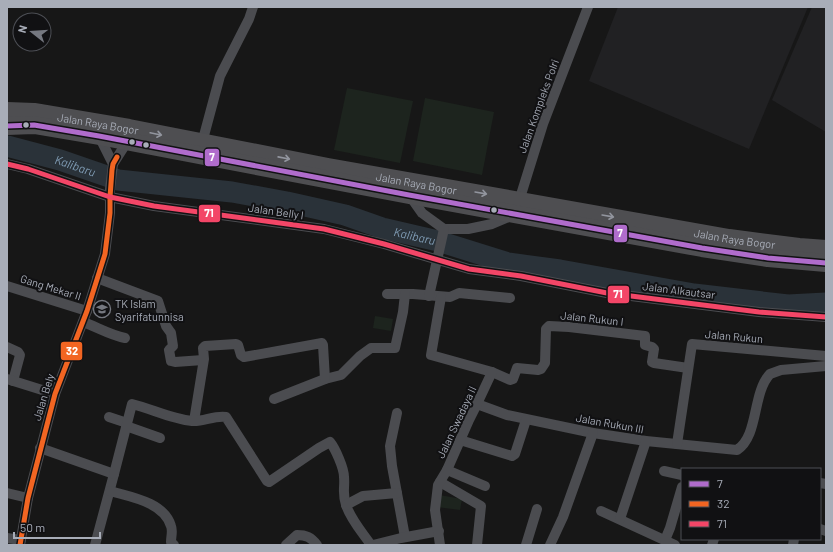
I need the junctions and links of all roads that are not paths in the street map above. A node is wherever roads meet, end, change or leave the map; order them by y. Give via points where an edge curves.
1 (253, 7) edge
2 (588, 7) edge
3 (7, 111) edge
4 (7, 126) edge
5 (100, 130) junction
6 (128, 135) junction
7 (202, 143) junction
8 (7, 164) edge
9 (112, 167) junction
10 (110, 193) junction
11 (409, 195) junction
12 (517, 207) junction
13 (441, 238) junction
14 (437, 260) junction
15 (824, 261) edge
16 (97, 278) junction
17 (7, 286) edge
18 (387, 294) dead end
19 (405, 294) junction
20 (429, 296) junction
21 (441, 296) junction
22 (510, 298) dead end
23 (87, 311) junction
24 (826, 317) edge
25 (83, 322) junction
26 (125, 338) dead end
27 (7, 347) edge
28 (826, 356) edge
29 (203, 360) junction
30 (826, 366) edge
31 (688, 368) junction
32 (492, 372) junction
33 (325, 379) junction
34 (10, 380) edge
35 (55, 394) junction
36 (274, 399) dead end
37 (477, 404) junction
38 (398, 413) dead end
39 (110, 417) dead end
40 (526, 420) junction
41 (194, 421) junction
42 (126, 424) junction
43 (593, 433) junction
44 (160, 438) dead end
45 (460, 440) junction
46 (646, 442) junction
47 (677, 444) junction
48 (40, 448) junction
49 (447, 470) junction
50 (664, 472) dead end
51 (114, 474) junction
52 (681, 475) edge
53 (440, 482) junction
54 (485, 486) dead end
55 (681, 490) edge
56 (110, 491) junction
57 (7, 493) edge
58 (397, 493) junction
59 (28, 498) junction
60 (346, 505) junction
61 (537, 510) dead end
62 (601, 511) dead end
63 (620, 519) junction
64 (439, 531) junction
65 (405, 537) junction
66 (7, 538) edge
67 (665, 540) junction
68 (20, 543) edge
69 (95, 545) edge
70 (174, 545) edge
71 (286, 545) edge
72 (317, 545) edge
73 (372, 545) edge
74 (440, 545) edge
75 (477, 545) edge
76 (526, 545) edge
77 (550, 545) edge
78 (676, 545) edge

1 - 7 street via 220,76
2 - 12 street, Jalan Kompleks Polri via 543,124
3 - 5 highway, Jalan Raya Bogor via 34,112
4 - 5 highway, Jalan Raya Bogor via 34,125
5 - 6 highway, Jalan Raya Bogor
5 - 9 street
6 -> 7 highway, Jalan Raya Bogor
6 - 9 street, Jalan Bely
6 - 11 highway, Jalan Raya Bogor
7 -> 12 highway, Jalan Raya Bogor via 336,168
8 - 10 street, Jalan Belly I
9 - 10 street, Jalan Bely
10 - 14 street, Jalan Belly I via 154,206 324,229
10 - 16 street, Jalan Bely via 108,231
11 - 12 highway, Jalan Raya Bogor
11 - 13 street
12 - 13 street via 492,224
12 - 15 highway, Jalan Raya Bogor via 798,247
13 - 14 street
14 - 20 street
14 - 24 street, Jalan Alkautsar via 469,269 521,276 607,293 759,312
16 - 23 street, Jalan Bely
16 - 29 street via 158,301 171,333 173,346 169,350 170,360
17 - 23 street, Gang Mekar II
18 - 19 street
19 - 20 street
19 - 33 street via 395,348 366,350 341,375
20 - 21 street
21 - 22 street via 450,297 459,293
21 - 32 street via 431,355
23 - 25 street, Jalan Bely
25 - 26 street via 114,336
25 - 35 street, Jalan Bely
27 - 34 street via 20,355
28 - 31 street, Jalan Rukun via 693,344
29 - 33 street via 205,346 236,344 244,357 322,343
29 - 41 street
30 - 47 street, Jalan Rukun III via 781,370 770,374 761,388 748,436 741,448 732,450
31 - 32 street, Jalan Rukun I via 652,362 654,349 645,345 645,336 549,326 546,330 545,363 542,369 517,368 512,380
31 - 47 street, Jalan Rukun
32 - 37 street, Jalan Swadaya II
33 - 36 street
34 - 35 street
35 - 48 street, Jalan Bely
37 - 40 street, Jalan Rukun III
37 - 45 street, Jalan Swadaya II
38 - 58 street via 390,446
39 - 42 street
40 - 43 street, Jalan Rukun III
40 - 45 street via 515,454 512,456
41 - 42 street via 132,404
41 - 60 street via 227,418 269,482 328,442 331,443 344,476 343,493
42 - 44 street
42 - 51 street
43 - 46 street, Jalan Rukun III
43 - 77 street via 563,517
45 - 49 street, Jalan Swadaya II
46 - 47 street, Jalan Rukun III
46 - 63 street
48 - 51 street
48 - 59 street, Jalan Bely
49 - 53 street, Jalan Swadaya II
49 - 54 street
50 - 52 street
51 - 56 street
53 - 64 street, Jalan Swadaya II via 436,503
53 - 75 street via 481,506
55 - 67 street
56 - 69 street
56 - 70 street via 145,502 161,511 171,524 171,542
57 - 59 street
58 - 60 street via 362,496
58 - 65 street
59 - 68 street, Jalan Bely
60 - 73 street via 352,519
61 - 76 street
62 - 63 street
63 - 67 street
64 - 65 street
64 - 74 street, Jalan Swadaya II
65 - 73 street
66 - 68 street
67 - 78 street
71 - 72 street via 297,535 306,535

